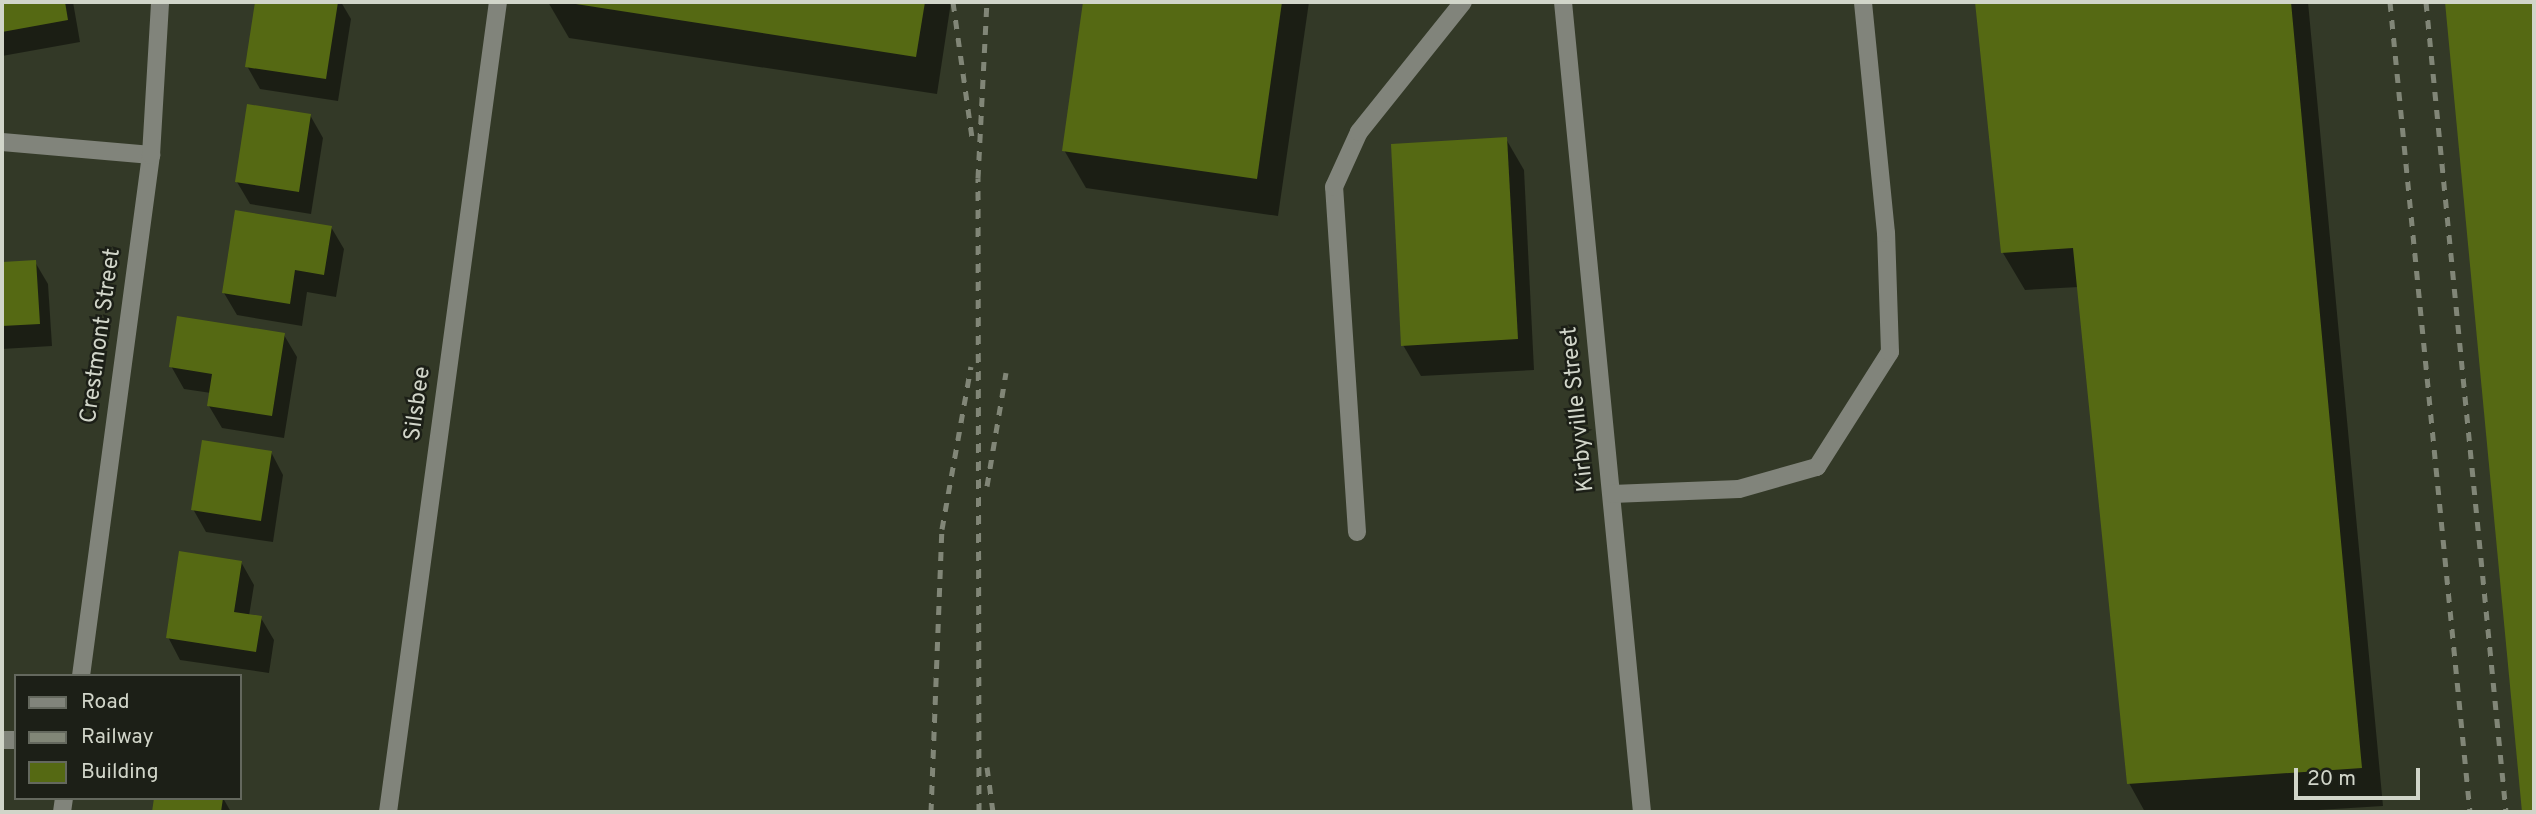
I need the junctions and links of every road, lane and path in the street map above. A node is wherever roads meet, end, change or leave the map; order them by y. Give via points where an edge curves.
1 (160, 2) edge
2 (498, 2) edge
3 (1463, 2) edge
4 (1563, 2) edge
5 (1863, 2) edge
6 (2, 142) edge
7 (151, 155) junction
8 (1612, 494) junction
9 (1357, 532) dead end
10 (81, 674) edge
11 (388, 812) edge
12 (1642, 812) edge

1 - 7 street, Crestmont Street
2 - 11 street, Silsbee
3 - 9 street via 1359,132 1334,187
4 - 8 street, Kirbyville Street
5 - 8 street via 1886,233 1890,352 1817,467 1739,489
6 - 7 street
7 - 10 street, Crestmont Street
8 - 12 street, Kirbyville Street

